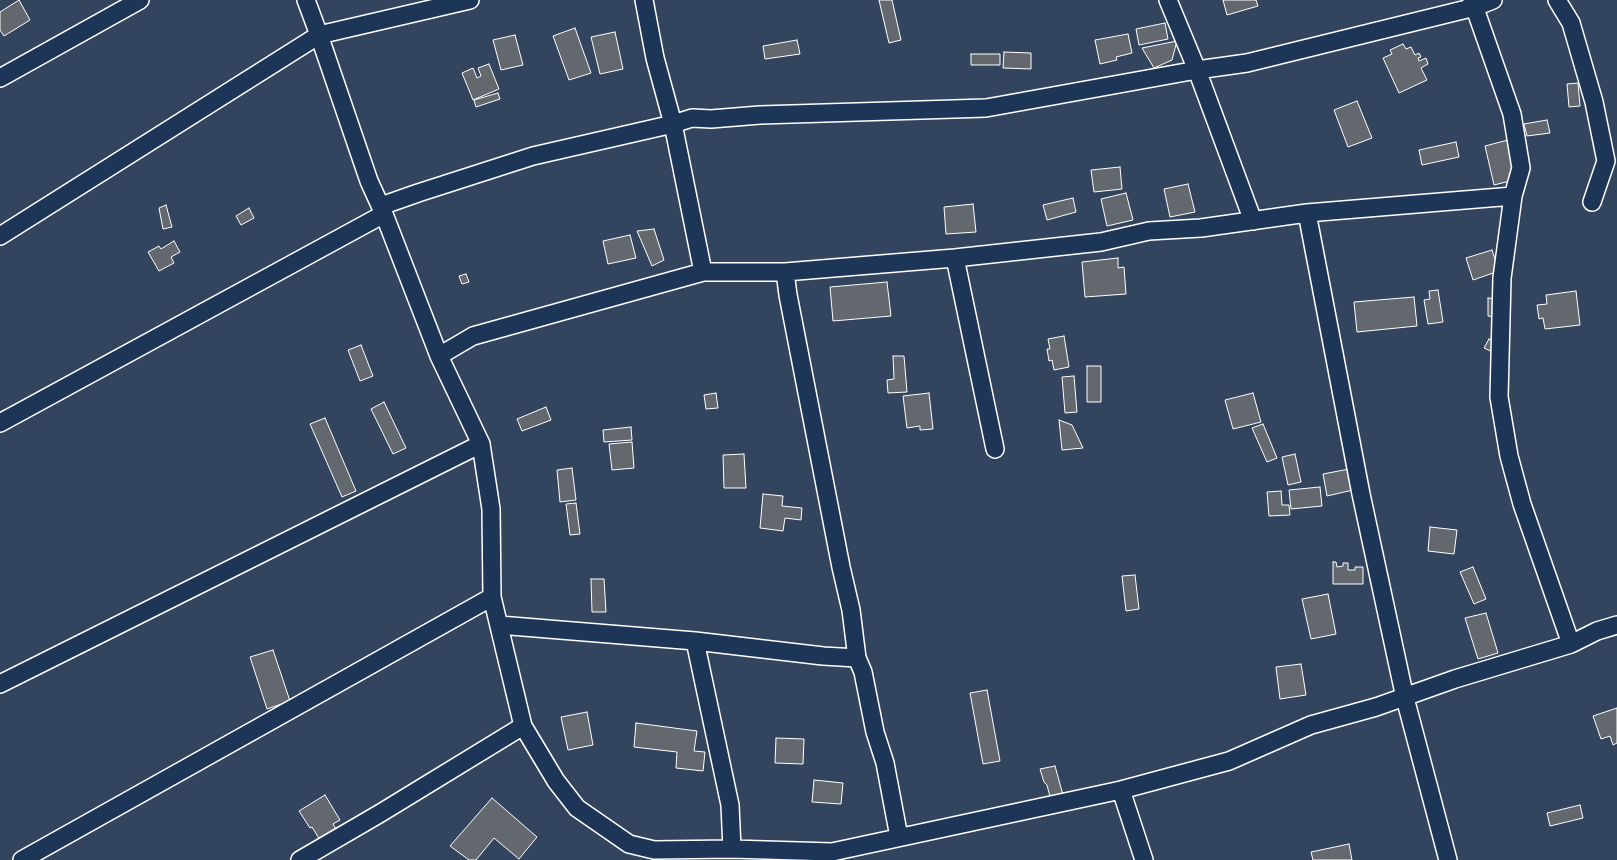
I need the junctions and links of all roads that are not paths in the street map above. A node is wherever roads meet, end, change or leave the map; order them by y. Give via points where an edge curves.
1 (140, 0) edge
2 (306, 0) edge
3 (470, 0) edge
4 (644, 0) edge
5 (1168, 0) edge
6 (1493, 0) edge
7 (1557, 0) edge
8 (1473, 4) edge
9 (319, 35) junction
10 (1197, 70) junction
11 (0, 78) edge
12 (672, 124) junction
13 (1513, 196) junction
14 (1592, 202) dead end
15 (383, 210) junction
16 (1307, 213) junction
17 (1253, 221) junction
18 (0, 236) edge
19 (955, 258) junction
20 (703, 272) junction
21 (785, 272) junction
22 (439, 356) junction
23 (0, 423) edge
24 (481, 444) junction
25 (995, 449) dead end
26 (492, 597) junction
27 (499, 625) junction
28 (1617, 625) edge
29 (695, 641) junction
30 (1571, 644) junction
31 (857, 658) junction
32 (0, 684) edge
33 (1405, 698) junction
34 (523, 726) junction
35 (1121, 790) junction
36 (899, 837) junction
37 (732, 849) junction
38 (834, 856) edge
39 (22, 860) edge
40 (300, 860) edge
41 (1144, 860) edge
42 (1448, 860) edge

1 - 11 street
2 - 9 street
3 - 9 street
4 - 12 street via 655,58
5 - 10 street
6 - 8 street
7 - 14 street via 1571,23 1594,102 1606,161
8 - 10 street via 1247,63
8 - 13 street via 1512,114 1521,168
9 - 15 street via 369,181
9 - 18 street
10 - 12 street via 986,108 692,118
10 - 17 street
12 - 15 street via 533,156 418,193
12 - 20 street
13 - 16 street
13 - 30 street via 1502,278 1499,397 1509,456 1522,504
15 - 22 street
15 - 23 street
16 - 17 street
16 - 33 street via 1360,494
17 - 19 street via 1149,231 1101,242
19 - 21 street
19 - 25 street
20 - 21 street
20 - 22 street via 473,336
21 - 31 street via 851,610
22 - 24 street
24 - 26 street via 491,509
24 - 32 street
26 - 27 street
26 - 39 street
27 - 29 street
27 - 34 street
28 - 30 street via 1597,631
29 - 31 street
29 - 37 street via 730,805
30 - 33 street via 1455,679
31 - 36 street via 863,672
33 - 35 street via 1311,725 1229,760
33 - 42 street
34 - 37 street via 556,781 577,808 629,844 654,850
34 - 40 street
35 - 36 street
35 - 41 street
36 - 38 street
37 - 38 street

